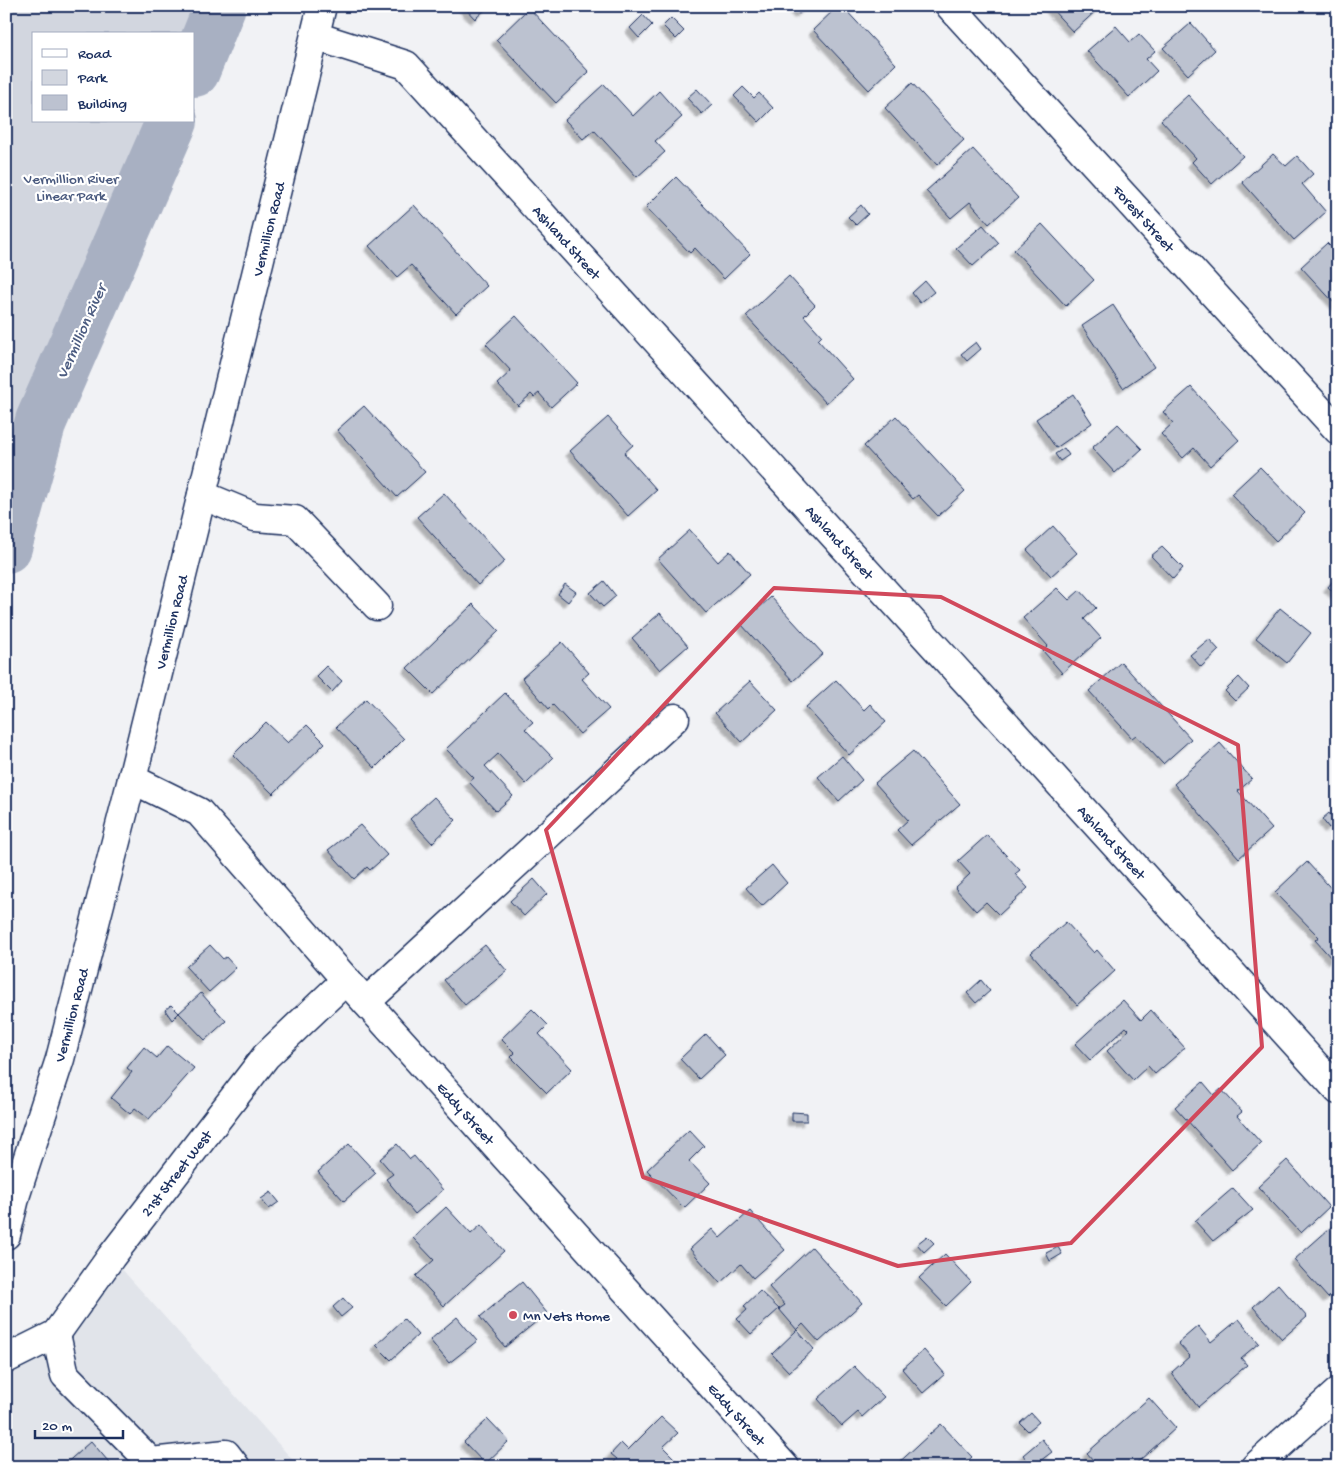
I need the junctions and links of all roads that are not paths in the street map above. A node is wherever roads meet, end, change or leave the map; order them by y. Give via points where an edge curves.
1 (322, 6) edge
2 (950, 6) edge
3 (315, 36) junction
4 (1338, 430) edge
5 (202, 495) junction
6 (377, 606) dead end
7 (675, 718) dead end
8 (132, 779) junction
9 (346, 980) junction
10 (366, 1002) junction
11 (1338, 1090) edge
12 (6, 1235) edge
13 (56, 1334) junction
14 (6, 1359) edge
15 (1338, 1392) edge
16 (236, 1467) edge
17 (785, 1467) edge
18 (1255, 1467) edge

1 - 3 street, Vermillion Road
2 - 4 street, Forest Street
3 - 5 street, Vermillion Road
3 - 11 street, Ashland Street via 406,65
5 - 6 street via 255,517 295,520
5 - 8 street, Vermillion Road
7 - 10 street
8 - 9 street, Eddy Street via 199,812
8 - 12 street, Vermillion Road via 60,1059
9 - 10 street, Eddy Street
9 - 13 street, 21st Street West via 266,1056
10 - 17 street, Eddy Street
13 - 14 street, 21st Street West
13 - 16 street via 65,1374 151,1462 226,1454
15 - 18 street

